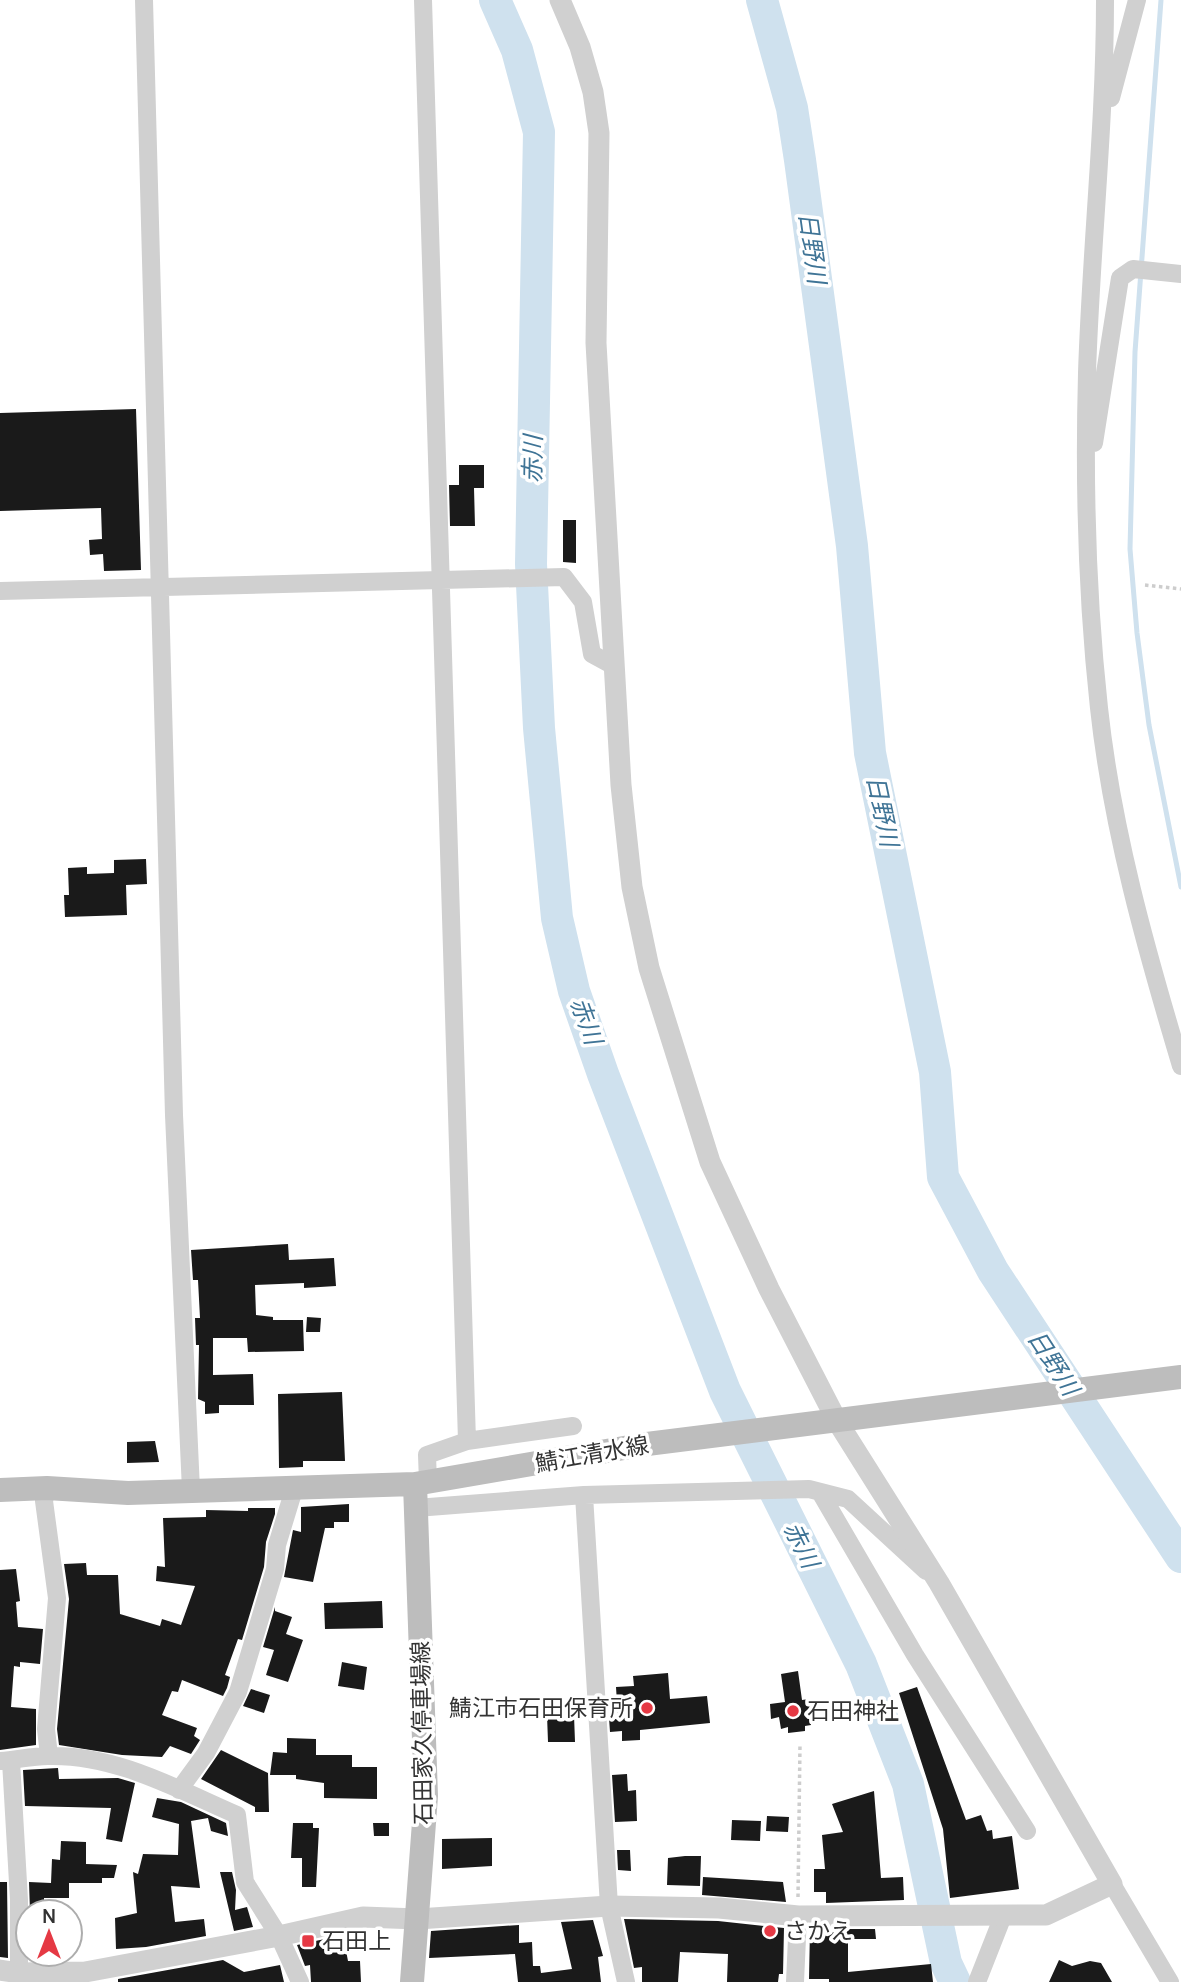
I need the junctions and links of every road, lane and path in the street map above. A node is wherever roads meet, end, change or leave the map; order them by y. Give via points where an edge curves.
1 (144, 0) edge
2 (423, 0) edge
3 (560, 0) edge
4 (1105, 0) edge
5 (1137, 0) edge
6 (1101, 133) junction
7 (1181, 274) edge
8 (1087, 463) junction
9 (440, 578) junction
10 (1145, 584) dead end
11 (160, 586) junction
12 (1181, 589) edge
13 (0, 591) edge
14 (614, 666) junction
15 (1181, 1066) edge
16 (1181, 1377) edge
17 (837, 1421) junction
18 (573, 1426) dead end
19 (467, 1441) junction
20 (295, 1486) junction
21 (47, 1488) junction
22 (0, 1490) edge
23 (191, 1490) junction
24 (420, 1491) junction
25 (820, 1492) junction
26 (584, 1495) junction
27 (939, 1583) junction
28 (800, 1744) dead end
29 (49, 1756) junction
30 (5, 1761) edge
31 (179, 1790) junction
32 (1027, 1831) dead end
33 (1112, 1884) junction
34 (609, 1906) junction
35 (798, 1916) junction
36 (1003, 1916) junction
37 (418, 1919) junction
38 (278, 1936) junction
39 (10, 1971) edge
40 (300, 1982) edge
41 (412, 1982) edge
42 (626, 1982) edge
43 (795, 1982) edge
44 (977, 1982) edge
45 (1170, 1982) edge

1 - 11 street
2 - 9 street
3 - 14 street via 593,92 599,133 596,343
4 - 6 street
5 - 6 street
6 - 8 street via 1087,373
7 - 8 street via 1141,270 1120,278 1098,430
8 - 15 street via 1099,709 1121,838
9 - 11 street
9 - 14 street via 564,577 583,602 592,654
9 - 19 street
10 - 12 path
11 - 13 street
11 - 23 street via 174,1115
14 - 17 street via 628,848 649,968 710,1162
16 - 17 main road, 鯖江清水線
17 - 24 main road, 鯖江清水線 via 647,1444
17 - 27 street
18 - 19 street
19 - 24 street via 427,1455
20 - 23 main road, 鯖江清水線
20 - 24 main road, 鯖江清水線
20 - 31 street via 238,1692 206,1753
21 - 22 main road, 鯖江清水線
21 - 23 main road, 鯖江清水線 via 128,1493
21 - 29 street via 44,1501 57,1598 46,1729
24 - 26 street
24 - 37 main road, 石田家久停車場線 via 426,1796
25 - 26 street
25 - 27 street via 848,1499
25 - 32 street via 915,1655
26 - 34 street
27 - 33 street
28 - 35 path
29 - 30 street
29 - 31 street via 104,1762
30 - 39 street via 19,1900
31 - 38 street via 237,1815 246,1882
33 - 36 street via 1046,1915
33 - 45 street
34 - 35 street via 719,1908
34 - 37 street
34 - 42 street
35 - 36 street
35 - 43 street
36 - 44 street
37 - 38 street via 363,1917
37 - 41 main road, 石田家久停車場線
38 - 39 street via 85,1972
38 - 40 street

